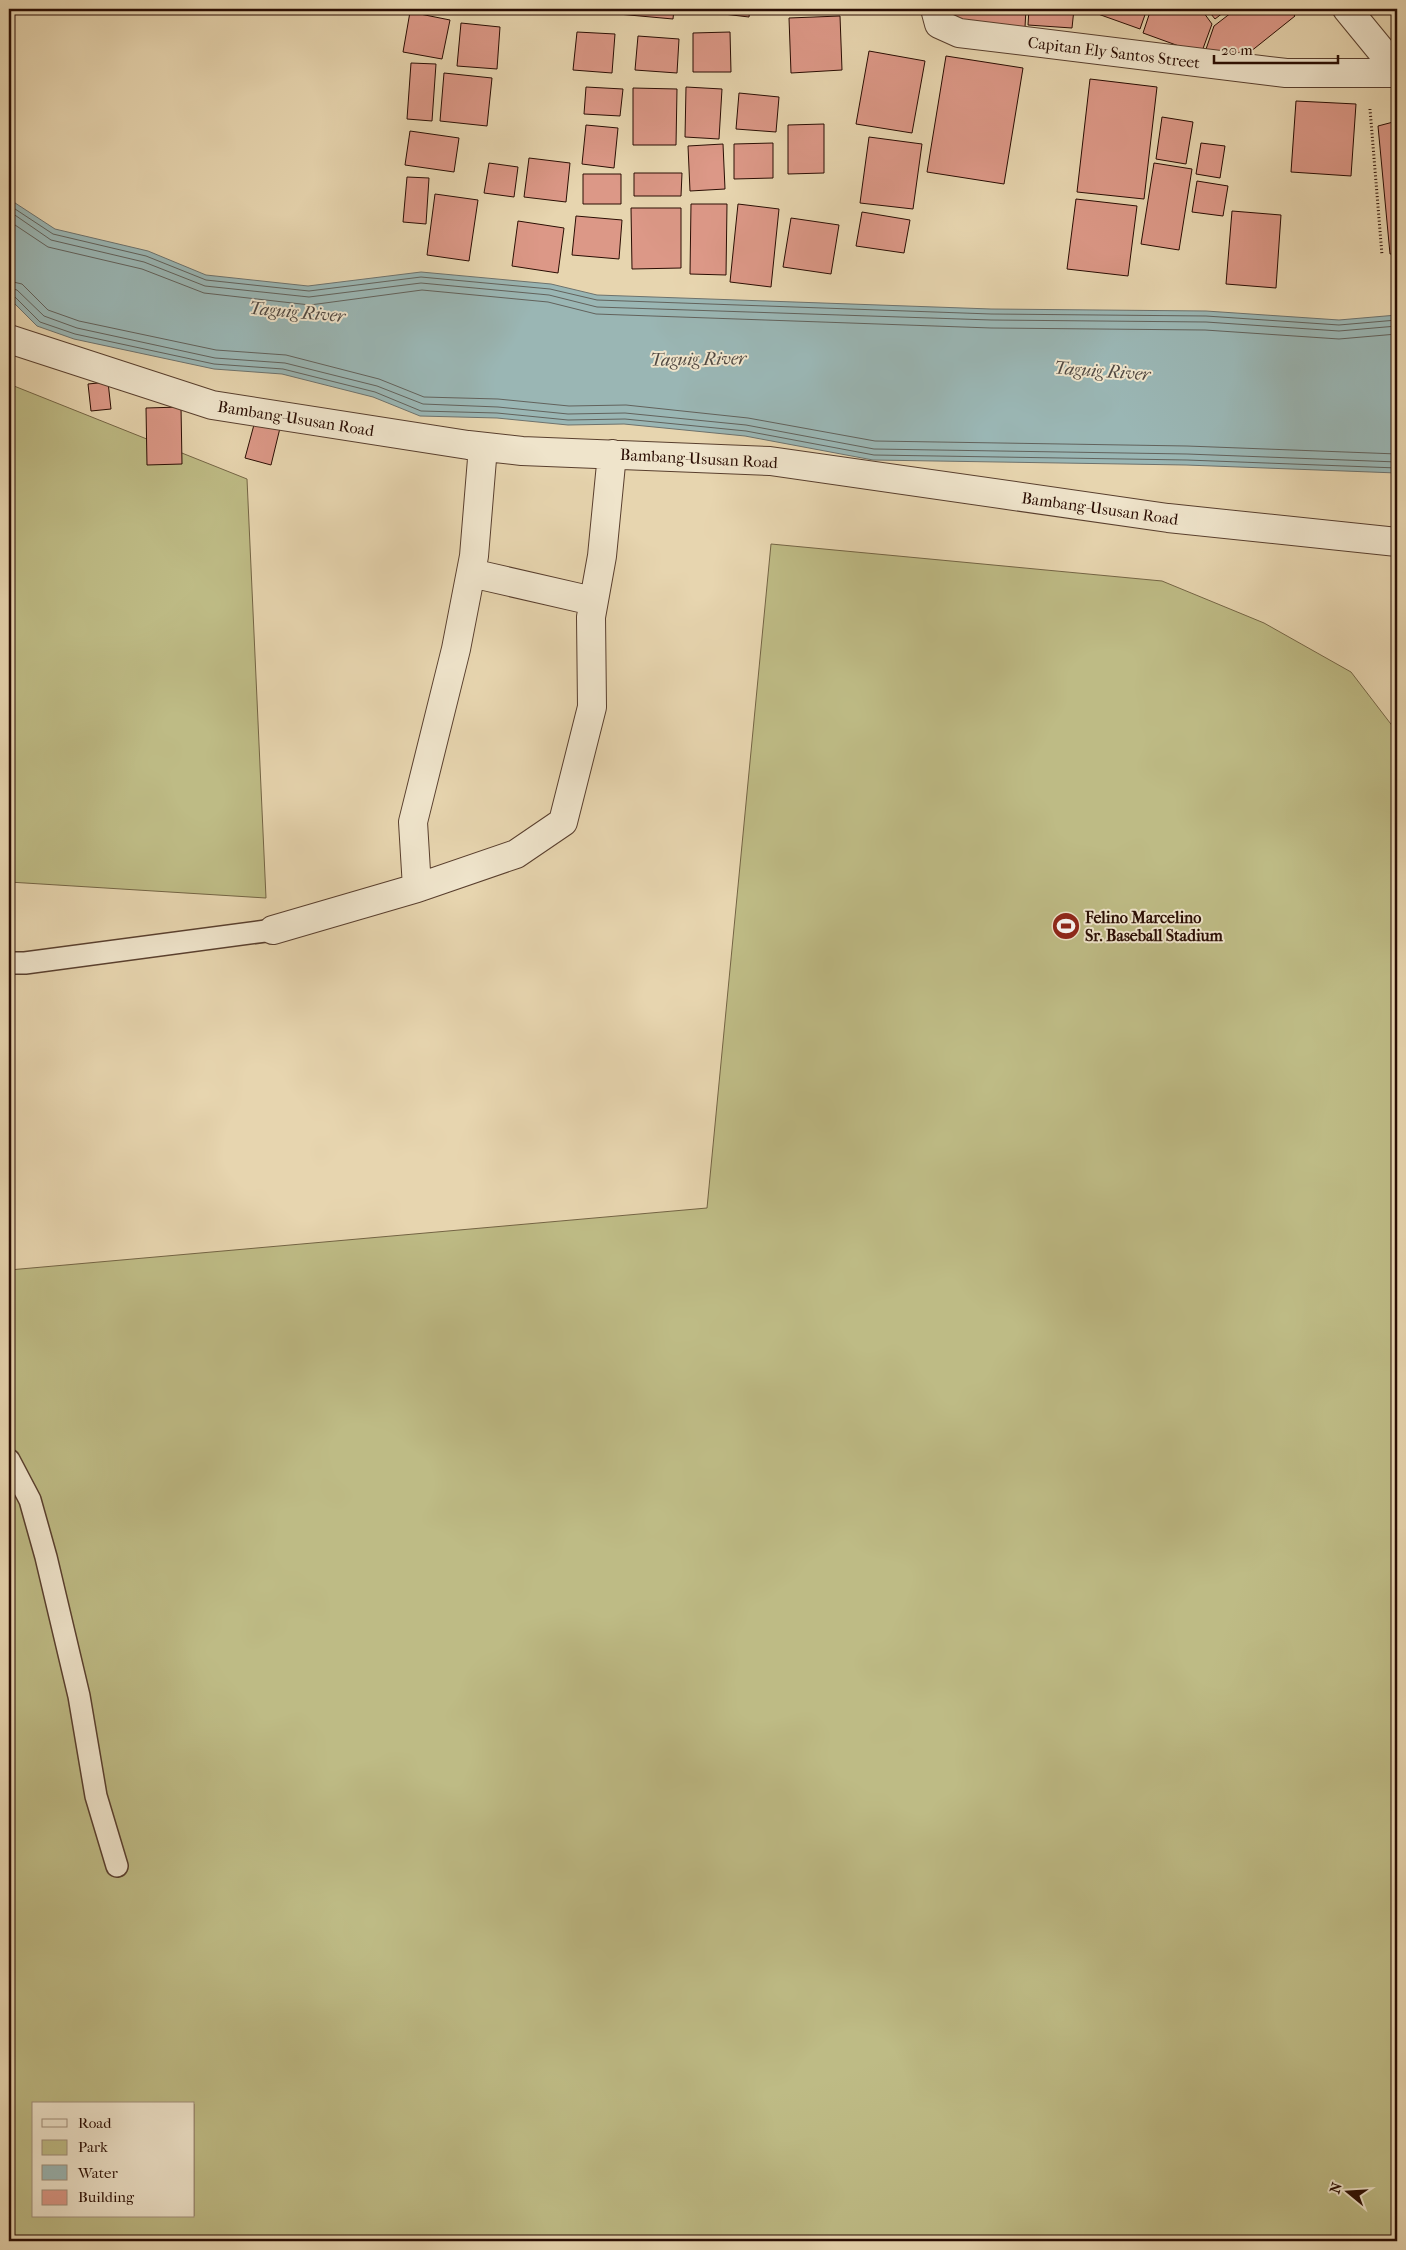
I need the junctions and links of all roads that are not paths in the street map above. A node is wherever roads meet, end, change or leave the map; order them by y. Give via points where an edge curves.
1 (935, 9) edge
2 (1347, 9) edge
3 (1397, 72) edge
4 (9, 339) edge
5 (483, 447) junction
6 (612, 454) junction
7 (1397, 542) edge
8 (471, 573) junction
9 (593, 601) junction
10 (417, 888) junction
11 (273, 930) joint
12 (9, 963) edge
13 (9, 1460) edge
14 (117, 1866) dead end

1 - 3 street, Capitan Ely Santos Street via 939,24 960,33 1286,73
2 - 3 street
4 - 5 street, Bambang-Ususan Road via 212,405
5 - 6 street, Bambang-Ususan Road
5 - 8 street
6 - 7 street, Bambang-Ususan Road via 770,461 1168,518
6 - 9 street via 602,556
8 - 9 street
8 - 10 street via 413,822
9 - 10 street via 592,707 563,822 516,854
10 - 11 street
11 - 12 lane
13 - 14 lane via 30,1500 46,1557 79,1696 96,1796

